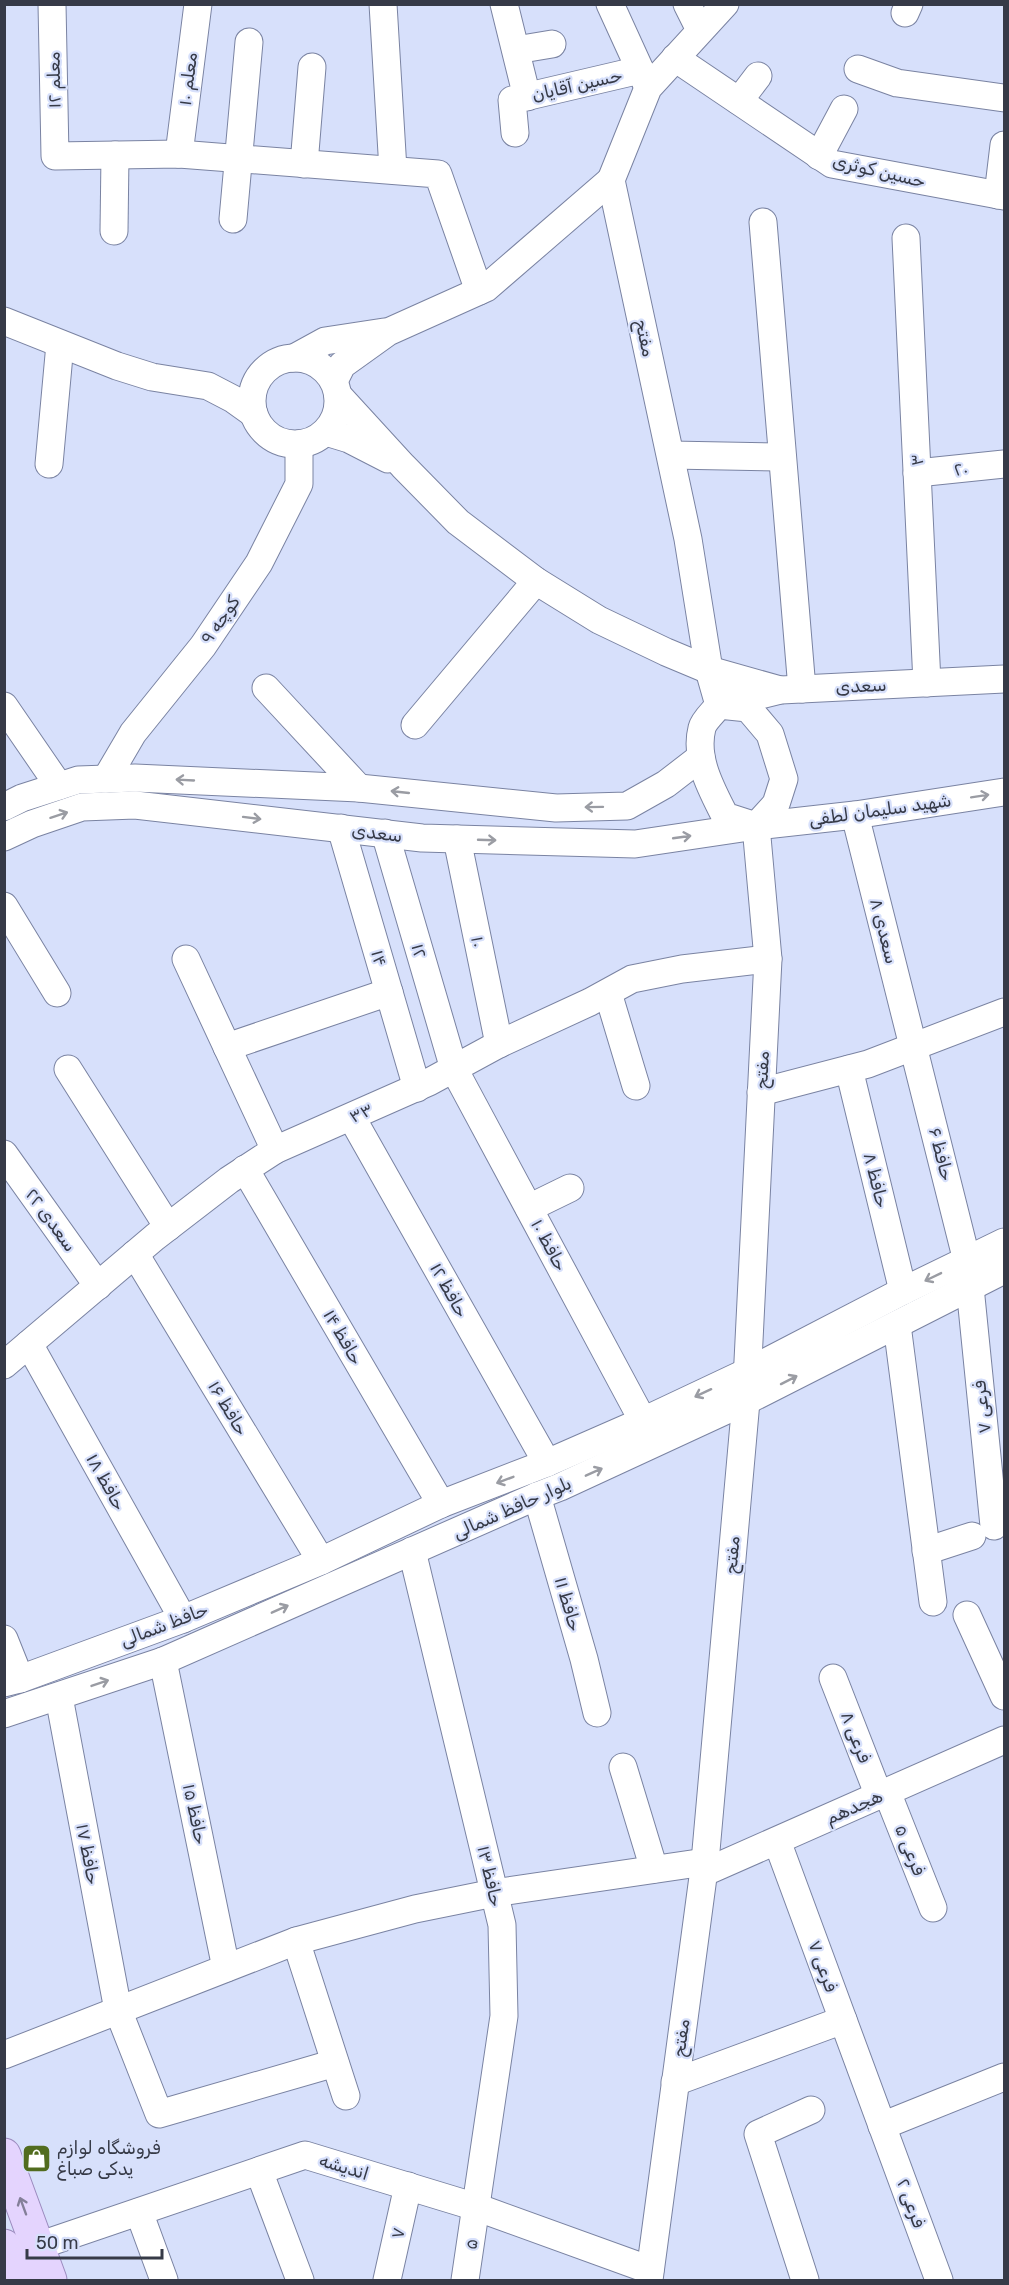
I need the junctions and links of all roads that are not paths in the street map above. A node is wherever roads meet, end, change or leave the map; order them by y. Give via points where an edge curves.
1 (52, 4) edge
2 (198, 4) edge
3 (383, 4) edge
4 (504, 4) edge
5 (610, 4) edge
6 (687, 4) edge
7 (725, 4) edge
8 (700, 30) junction
9 (249, 42) dead end
10 (552, 44) dead end
11 (516, 50) junction
12 (675, 58) junction
13 (312, 67) dead end
14 (858, 69) dead end
15 (758, 76) dead end
16 (644, 79) junction
17 (527, 97) junction
18 (1005, 98) edge
19 (739, 101) junction
20 (844, 109) dead end
21 (515, 133) dead end
22 (1005, 145) edge
23 (179, 154) junction
24 (115, 155) junction
25 (819, 156) junction
26 (237, 158) junction
27 (304, 164) junction
28 (393, 170) junction
29 (611, 180) junction
30 (1001, 196) edge
31 (233, 219) dead end
32 (763, 222) dead end
33 (114, 231) dead end
34 (906, 238) dead end
35 (479, 291) junction
36 (4, 321) edge
37 (388, 332) junction
38 (60, 344) junction
39 (294, 358) junction
40 (262, 372) junction
41 (207, 386) junction
42 (336, 388) junction
43 (254, 414) junction
44 (326, 432) junction
45 (299, 444) junction
46 (671, 455) junction
47 (782, 457) junction
48 (49, 464) dead end
49 (1005, 464) edge
50 (402, 466) junction
51 (917, 473) junction
52 (536, 581) junction
53 (709, 670) junction
54 (1005, 679) edge
55 (927, 683) junction
56 (266, 688) dead end
57 (791, 689) junction
58 (719, 705) junction
59 (4, 706) edge
60 (415, 726) dead end
61 (701, 757) junction
62 (106, 779) junction
63 (59, 786) junction
64 (360, 788) junction
65 (1005, 792) edge
66 (627, 806) junction
67 (4, 807) edge
68 (855, 815) junction
69 (756, 826) junction
70 (341, 828) junction
71 (385, 833) junction
72 (4, 837) edge
73 (457, 839) junction
74 (635, 844) junction
75 (4, 906) edge
76 (186, 959) dead end
77 (768, 959) junction
78 (389, 992) junction
79 (57, 993) dead end
80 (608, 993) junction
81 (1005, 1012) edge
82 (499, 1044) junction
83 (227, 1047) junction
84 (914, 1047) junction
85 (68, 1069) dead end
86 (454, 1069) junction
87 (849, 1069) junction
88 (636, 1086) dead end
89 (417, 1088) junction
90 (761, 1092) junction
91 (352, 1118) junction
92 (275, 1150) junction
93 (7, 1164) edge
94 (245, 1169) junction
95 (570, 1188) dead end
96 (529, 1208) junction
97 (168, 1227) junction
98 (1005, 1242) edge
99 (135, 1254) junction
100 (967, 1260) junction
101 (1005, 1270) edge
102 (98, 1286) junction
103 (970, 1287) junction
104 (903, 1292) junction
105 (897, 1325) junction
106 (29, 1344) junction
107 (4, 1365) edge
108 (747, 1372) junction
109 (746, 1401) junction
110 (643, 1422) junction
111 (547, 1463) junction
112 (537, 1496) junction
113 (441, 1504) junction
114 (412, 1551) junction
115 (926, 1551) junction
116 (321, 1562) junction
117 (933, 1602) dead end
118 (967, 1615) dead end
119 (183, 1619) junction
120 (4, 1639) edge
121 (163, 1660) junction
122 (832, 1678) dead end
123 (12, 1681) edge
124 (1005, 1696) edge
125 (59, 1697) junction
126 (597, 1713) dead end
127 (4, 1714) edge
128 (1005, 1740) edge
129 (623, 1767) dead end
130 (883, 1794) junction
131 (777, 1841) junction
132 (704, 1868) junction
133 (654, 1869) junction
134 (494, 1893) junction
135 (933, 1908) dead end
136 (296, 1941) junction
137 (226, 1968) junction
138 (118, 2010) junction
139 (843, 2020) junction
140 (4, 2055) edge
141 (335, 2063) junction
142 (1005, 2077) edge
143 (675, 2082) junction
144 (870, 2092) joint
145 (346, 2096) dead end
146 (811, 2110) dead end
147 (882, 2126) junction
148 (4, 2155) edge
149 (259, 2171) junction
150 (408, 2186) junction
151 (476, 2207) junction
152 (139, 2212) junction
153 (4, 2246) edge
154 (38, 2246) junction
155 (650, 2275) edge
156 (17, 2280) edge
157 (50, 2280) edge
158 (164, 2280) edge
159 (300, 2280) edge
160 (387, 2280) edge
161 (465, 2280) edge
162 (806, 2280) edge
163 (939, 2280) edge

1 - 24 street, معلم ۱۲ via 55,156
2 - 23 street, معلم ۱۰
3 - 28 street
4 - 11 street
5 - 16 street
6 - 8 street
7 - 8 street
8 - 12 street
9 - 26 street
10 - 11 street
11 - 17 street
12 - 16 street
12 - 19 street, حسین کوثری
13 - 27 street
14 - 18 street via 897,83
15 - 19 street
16 - 17 street, حسین آقایان
16 - 29 street
17 - 21 street, حسین آقایان via 513,100
19 - 25 street, حسین کوثری
20 - 25 street
22 - 30 street
23 - 24 street
23 - 26 street
24 - 33 street
25 - 30 street, حسین کوثری via 832,164
26 - 27 street
26 - 31 street
27 - 28 street
28 - 35 street via 438,174
29 - 35 street
29 - 46 street, مفتح
32 - 47 street
34 - 51 street, ۳
35 - 37 street
36 - 38 street
37 - 39 street via 326,341
37 - 42 street via 342,365
38 - 41 street via 152,377
38 - 48 street
39 - 40 street via 282,359
39 - 42 street via 306,359 327,371
40 - 41 street
40 - 43 street via 252,399
41 - 43 street
42 - 44 street via 338,408
42 - 50 street
43 - 45 street via 271,437
44 - 45 street via 314,441
44 - 50 street via 349,439
45 - 62 street, کوچه ۹ via 299,484 259,563 203,646 133,733
46 - 47 street
46 - 53 street, مفتح
47 - 57 street
49 - 51 street, ۲۰
50 - 52 street via 458,522
51 - 55 street, ۳
52 - 53 street via 599,620
52 - 60 street
53 - 57 street
53 - 58 street, مفتح
54 - 55 street, سعدی
55 - 57 street, سعدی
56 - 64 street
57 - 58 street, سعدی
58 - 61 street via 702,726
58 - 69 street via 748,708 770,734 784,779 776,804
59 - 63 street
61 - 66 street via 666,784
61 - 69 street via 725,816
62 - 63 street via 78,780
64 -> 62 street
63 - 67 street
66 -> 64 street via 556,808
68 -> 65 street, شهید سلیمان لطفی
66 - 74 street
68 - 69 street, شهید سلیمان لطفی
68 - 84 street, سعدی ۸
74 -> 69 street, سعدی
69 - 77 street, مفتح
70 - 71 street, سعدی
72 -> 70 street, سعدی via 82,807 135,805
70 - 78 street, ۱۴
71 - 73 street, سعدی
71 - 86 street, ۱۲
73 -> 74 street, سعدی
73 - 82 street, ۱۰
75 - 79 street
76 - 83 street
77 - 80 street, ۳۳ via 632,979
77 - 90 street, مفتح
78 - 83 street
78 - 89 street, ۱۴
80 - 82 street, ۳۳
80 - 88 street
81 - 84 street
82 - 86 street, ۳۳
83 - 92 street
84 - 87 street
84 - 100 street, حافظ ۶
85 - 97 street
86 - 89 street, ۳۳
86 - 96 street, حافظ ۱۰
87 - 90 street
87 - 104 street, حافظ ۸
89 - 91 street, ۳۳
90 - 108 street, مفتح
91 - 92 street, ۳۳
91 - 111 street, حافظ ۱۲
92 - 94 street, ۳۳
93 - 102 street, سعدی ۲۲
94 - 97 street, ۳۳
94 - 113 street, حافظ ۱۴
95 - 96 street
96 - 110 street, حافظ ۱۰
97 - 99 street, ۳۳
98 - 100 street, بلوار حافظ شمالی
99 - 102 street, ۳۳
99 - 116 street, حافظ ۱۶
100 -> 104 street, بلوار حافظ شمالی
101 - 103 street, بلوار حافظ شمالی
102 - 106 street, ۳۳
103 - 105 street, بلوار حافظ شمالی
103 - 115 street, فرعی ۷ via 983,1531
104 - 108 street, بلوار حافظ شمالی
109 -> 105 street, بلوار حافظ شمالی
105 - 115 street
106 - 107 street, ۳۳
106 - 119 street, حافظ ۱۸
108 - 109 street, مفتح
108 -> 110 street, بلوار حافظ شمالی
112 -> 109 street, بلوار حافظ شمالی
109 - 132 street, مفتح
110 - 111 street, بلوار حافظ شمالی
111 -> 113 street, بلوار حافظ شمالی
112 - 114 street, بلوار حافظ شمالی
112 - 126 street, حافظ ۱۱
113 - 116 street, بلوار حافظ شمالی
121 -> 114 street, بلوار حافظ شمالی
114 - 134 street, حافظ ۱۳
115 - 117 street
116 - 119 street, حافظ شمالی
118 - 124 street
119 - 123 street, حافظ شمالی
120 - 123 street
125 -> 121 street, بلوار حافظ شمالی
121 - 137 street, حافظ ۱۵
122 - 130 street, فرعی ۸
125 - 127 street, بلوار حافظ شمالی
125 - 138 street, حافظ ۱۷
128 - 130 street, هجدهم
129 - 133 street
130 - 131 street, هجدهم
130 - 135 street, فرعی ۵
131 - 132 street, هجدهم
131 - 139 street, فرعی ۷
132 - 133 street, هجدهم
132 - 143 street, مفتح
133 - 134 street, هجدهم
134 - 136 street, هجدهم via 415,1909
134 - 151 street, حافظ ۱۳ via 502,1925 504,2016
136 - 137 street, هجدهم
136 - 141 street
137 - 138 street, هجدهم
138 - 140 street, هجدهم
138 - 141 street, حافظ ۱۷ via 159,2115
139 - 143 street
139 - 144 street, فرعی ۷
141 - 145 street
142 - 147 street
143 - 155 street, مفتح
144 - 147 street, فرعی ۲
146 - 162 street via 758,2134
147 - 163 street, فرعی ۲
154 -> 148 main road
149 - 150 street, اندیشه via 305,2155
149 - 152 street, اندیشه
149 - 159 street
150 - 151 street, اندیشه
150 - 160 street, ۷
151 - 155 street, اندیشه
151 - 161 street, ۵
152 - 154 street, اندیشه
152 - 158 street
153 - 156 main road
154 - 157 main road

